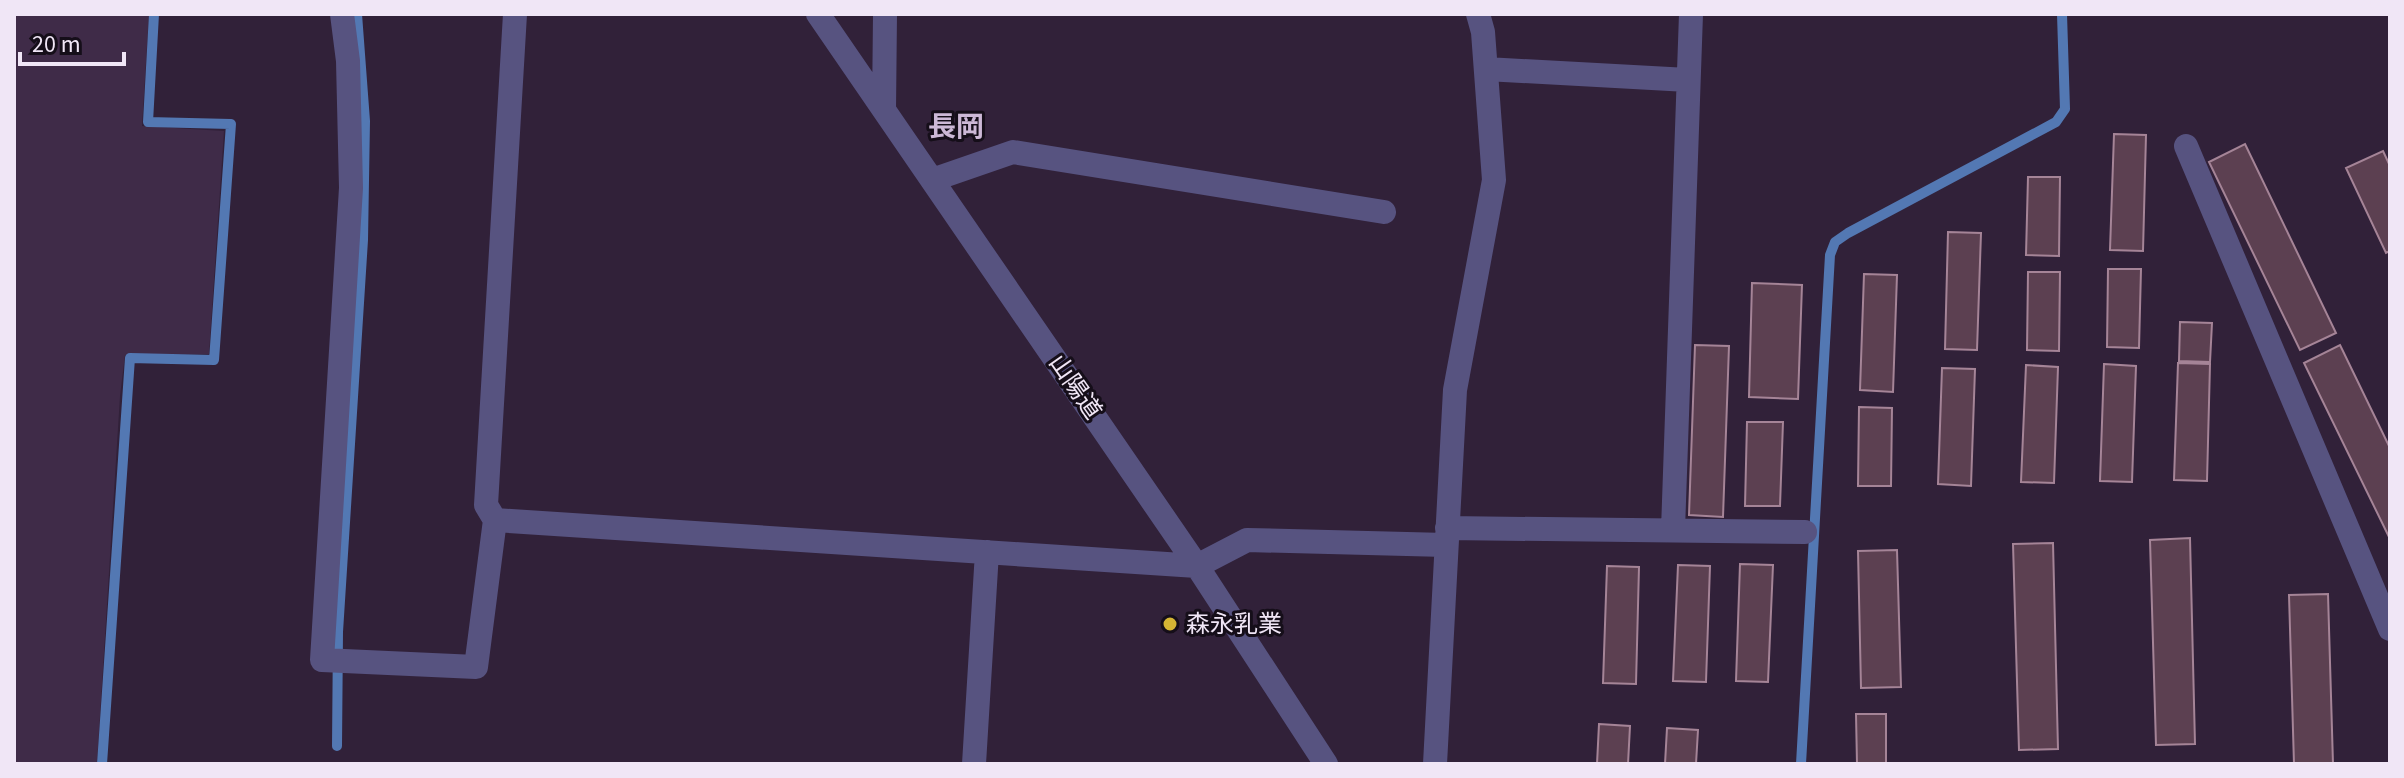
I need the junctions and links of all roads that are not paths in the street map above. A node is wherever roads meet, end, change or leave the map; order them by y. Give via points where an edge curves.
1 (342, 14) edge
2 (515, 14) edge
3 (818, 14) edge
4 (885, 14) edge
5 (1478, 14) edge
6 (1691, 14) edge
7 (1486, 69) junction
8 (1688, 80) junction
9 (884, 110) junction
10 (2186, 146) dead end
11 (932, 180) junction
12 (1384, 212) dead end
13 (495, 520) junction
14 (1673, 530) junction
15 (1805, 532) dead end
16 (1447, 536) junction
17 (987, 552) junction
18 (1197, 566) junction
19 (2390, 629) edge
20 (974, 764) edge
21 (1326, 764) edge
22 (1435, 764) edge

1 - 13 street via 351,188 322,660 476,667
2 - 13 street via 486,505
3 - 9 street, 山陽道
4 - 9 street
5 - 7 street
6 - 8 street
7 - 8 street
7 - 16 street via 1494,180 1455,390
8 - 14 street
9 - 11 street, 山陽道
10 - 19 street
11 - 12 street via 1013,152
11 - 18 street, 山陽道
13 - 17 street
14 - 15 street
14 - 16 street
16 - 18 street via 1247,540
16 - 22 street
17 - 18 street
17 - 20 street
18 - 21 street, 山陽道

